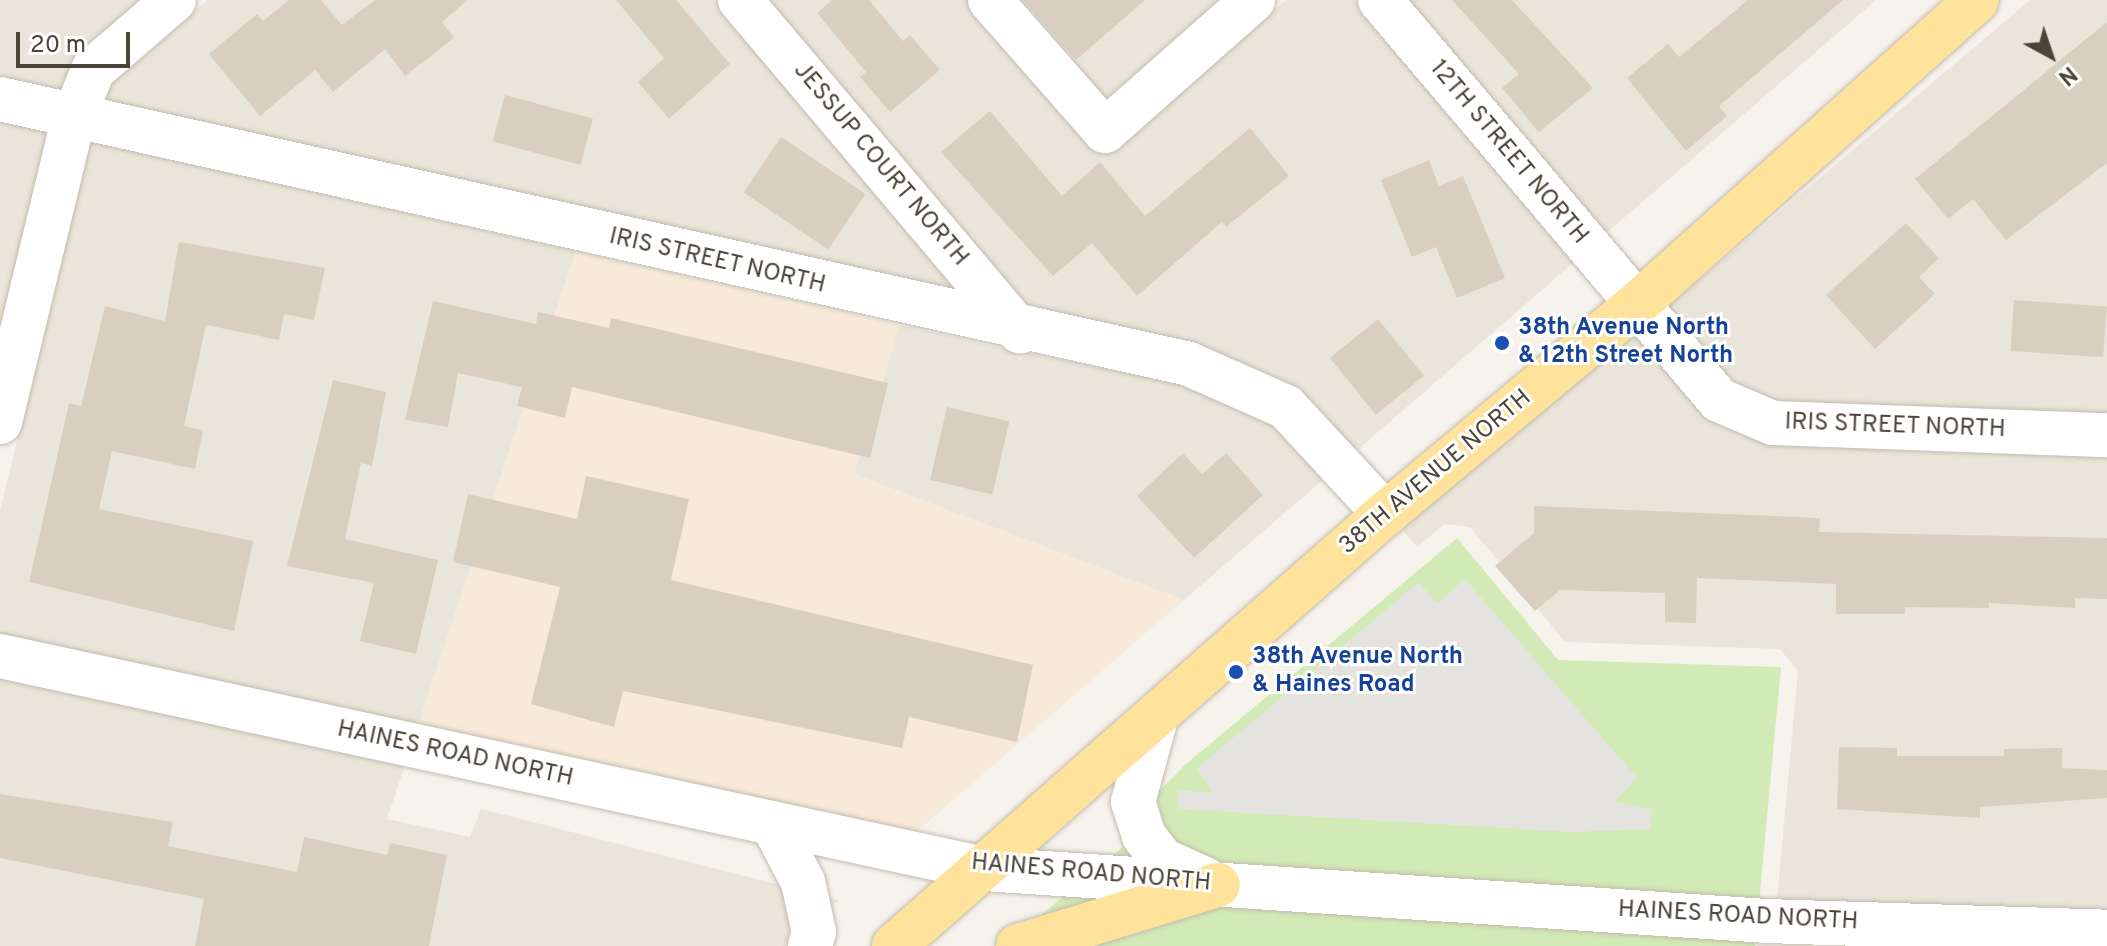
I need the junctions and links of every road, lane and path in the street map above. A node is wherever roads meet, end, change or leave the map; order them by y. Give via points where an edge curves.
1 (174, 0) edge
2 (740, 0) edge
3 (990, 0) edge
4 (1253, 0) edge
5 (1380, 0) edge
6 (1977, 0) edge
7 (0, 99) edge
8 (74, 117) junction
9 (1636, 305) junction
10 (1020, 331) junction
11 (0, 422) edge
12 (2107, 435) edge
13 (1385, 514) junction
14 (0, 656) edge
15 (1156, 718) junction
16 (772, 823) junction
17 (984, 869) junction
18 (1218, 885) junction
19 (2107, 932) edge
20 (1777, 933) edge
21 (810, 946) edge
22 (894, 946) edge
23 (1018, 946) edge

1 - 8 street via 93,70
2 - 10 street, JESSUP COURT NORTH
3 - 4 street via 1105,131
5 - 9 street, 12TH STREET NORTH
6 - 9 main road, 38TH AVENUE NORTH
7 - 8 street, IRIS STREET NORTH
8 - 10 street, IRIS STREET NORTH
8 - 11 street
9 - 12 street, IRIS STREET NORTH via 1719,400 1773,423
9 - 13 main road, 38TH AVENUE NORTH
10 - 13 street, IRIS STREET NORTH via 1189,364 1286,407
13 - 15 main road, 38TH AVENUE NORTH
14 - 16 street, HAINES ROAD NORTH
15 - 17 main road, 38TH AVENUE NORTH
15 - 18 street via 1133,802 1144,836 1163,860
16 - 17 street, HAINES ROAD NORTH
16 - 21 street via 803,882 814,932
17 - 18 street, HAINES ROAD NORTH
17 - 22 main road, 38TH AVENUE NORTH
18 - 20 street, HAINES ROAD NORTH
18 - 23 main road
19 - 20 street, HAINES ROAD NORTH

